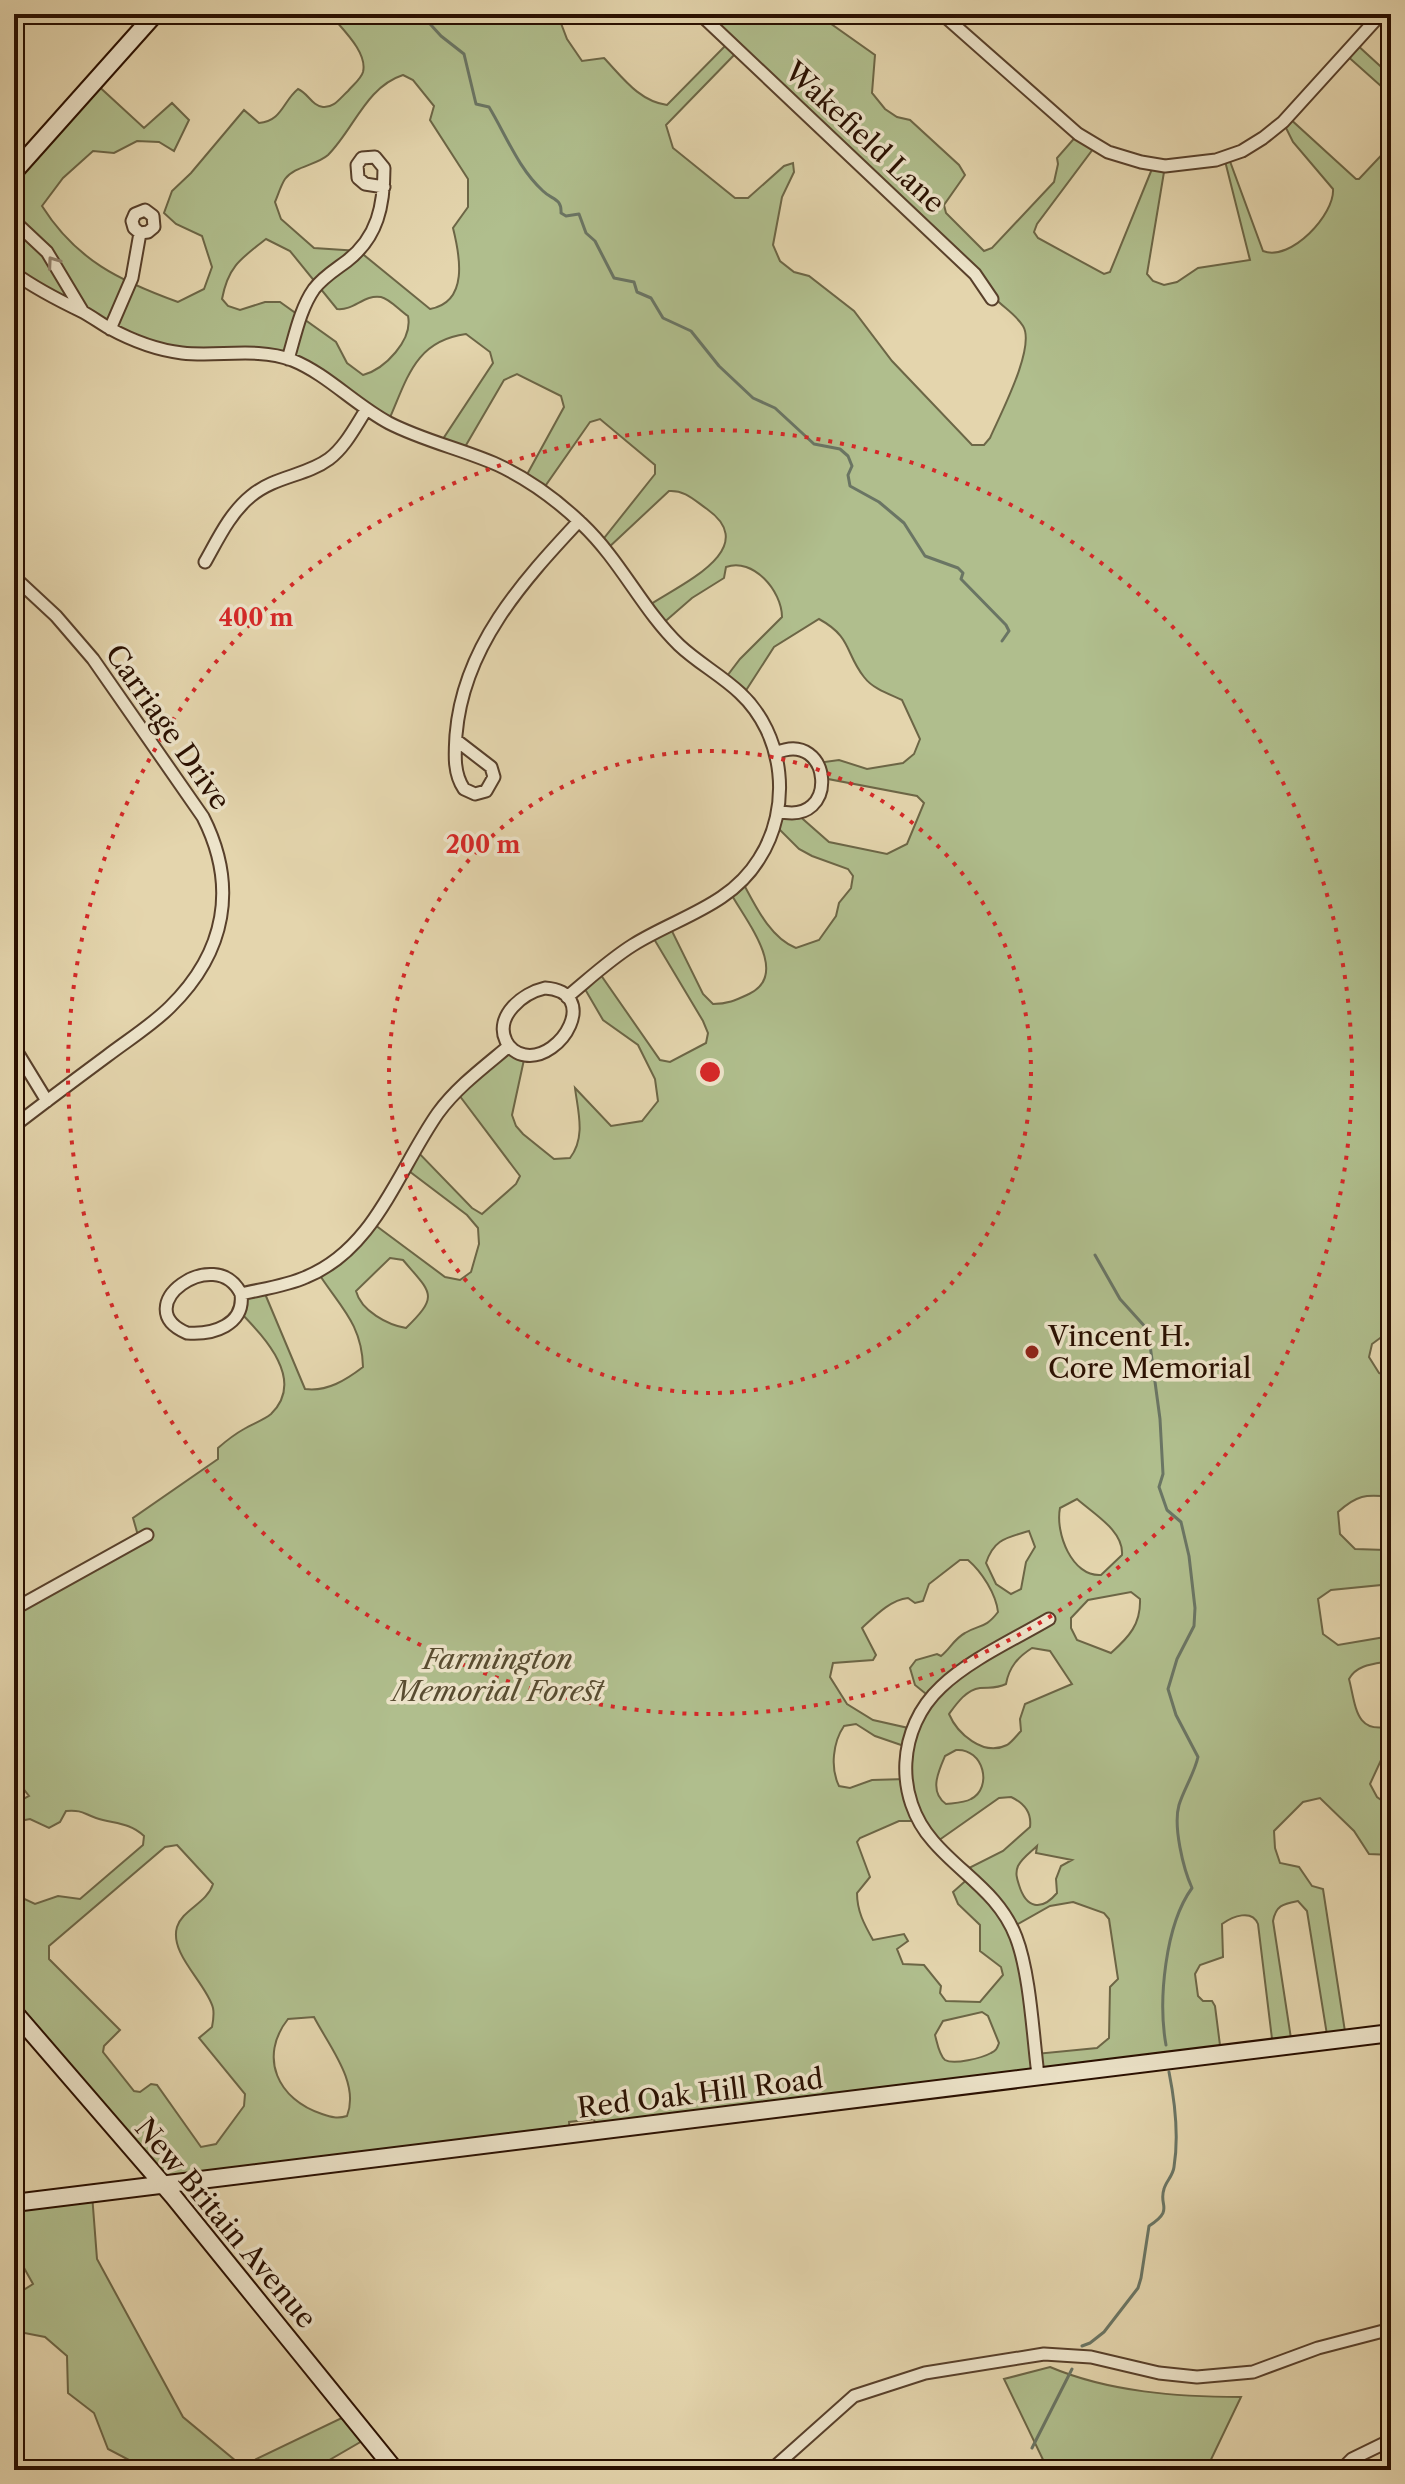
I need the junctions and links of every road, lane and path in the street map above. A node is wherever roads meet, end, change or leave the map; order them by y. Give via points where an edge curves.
1 (155, 14) edge
2 (700, 14) edge
3 (942, 14) edge
4 (1381, 14) edge
5 (14, 172) edge
6 (384, 187) dead end
7 (14, 221) edge
8 (140, 233) dead end
9 (14, 273) edge
10 (992, 299) dead end
11 (83, 312) junction
12 (110, 329) junction
13 (288, 359) junction
14 (366, 410) junction
15 (579, 521) junction
16 (205, 562) dead end
17 (14, 577) edge
18 (456, 740) junction
19 (776, 753) junction
20 (778, 811) junction
21 (567, 997) junction
22 (509, 1046) junction
23 (14, 1047) edge
24 (47, 1101) junction
25 (14, 1126) edge
26 (241, 1294) junction
27 (147, 1535) dead end
28 (14, 1609) edge
29 (1049, 1619) dead end
30 (14, 2012) edge
31 (1391, 2033) edge
32 (1038, 2075) junction
33 (163, 2186) junction
34 (14, 2203) edge
35 (1391, 2329) edge
36 (1391, 2440) edge
37 (395, 2470) edge
38 (771, 2470) edge
39 (1341, 2470) edge

1 - 5 street
2 - 10 street, Wakefield Lane via 975,274
3 - 4 street via 1078,134 1108,152 1165,166 1216,160 1263,138
6 - 13 street via 372,235 316,286
11 -> 7 street via 47,252
8 - 12 street via 132,278
9 - 11 street
11 - 12 street
12 - 13 street via 184,353
13 - 14 street
14 - 15 street via 413,435 500,466
14 - 16 street via 327,460 265,486 239,507
15 - 18 street via 521,584 488,633 465,690
15 - 19 street via 618,563 670,635 743,695
17 - 24 street, Carriage Drive via 93,659 195,804 215,840 225,890 214,940 189,986 148,1026
18 - 18 street via 461,784 475,794 486,791 493,782 491,767
19 - 20 street
19 - 20 street via 790,749 810,755 823,783 806,810
20 - 21 street via 760,859 730,892 633,945
21 - 22 street via 574,1014 560,1039 534,1055
21 - 22 street via 545,988 519,1001 503,1022
22 - 26 street via 447,1102 377,1216 334,1262 306,1277
23 - 24 street
24 - 25 street, Carriage Drive
26 - 26 street via 224,1276 195,1278 172,1291 168,1315 187,1333 217,1329 235,1320
27 - 28 street
29 - 32 street via 940,1687 913,1729 905,1764 917,1821 979,1882 1016,1936
30 - 33 street, New Britain Avenue
31 - 32 street, Red Oak Hill Road
32 - 33 street, Red Oak Hill Road
33 - 34 street, Red Oak Hill Road
33 - 37 street, New Britain Avenue
35 - 38 street via 1253,2372 1197,2377 1091,2357 1044,2354 925,2373 854,2396
36 - 39 street

